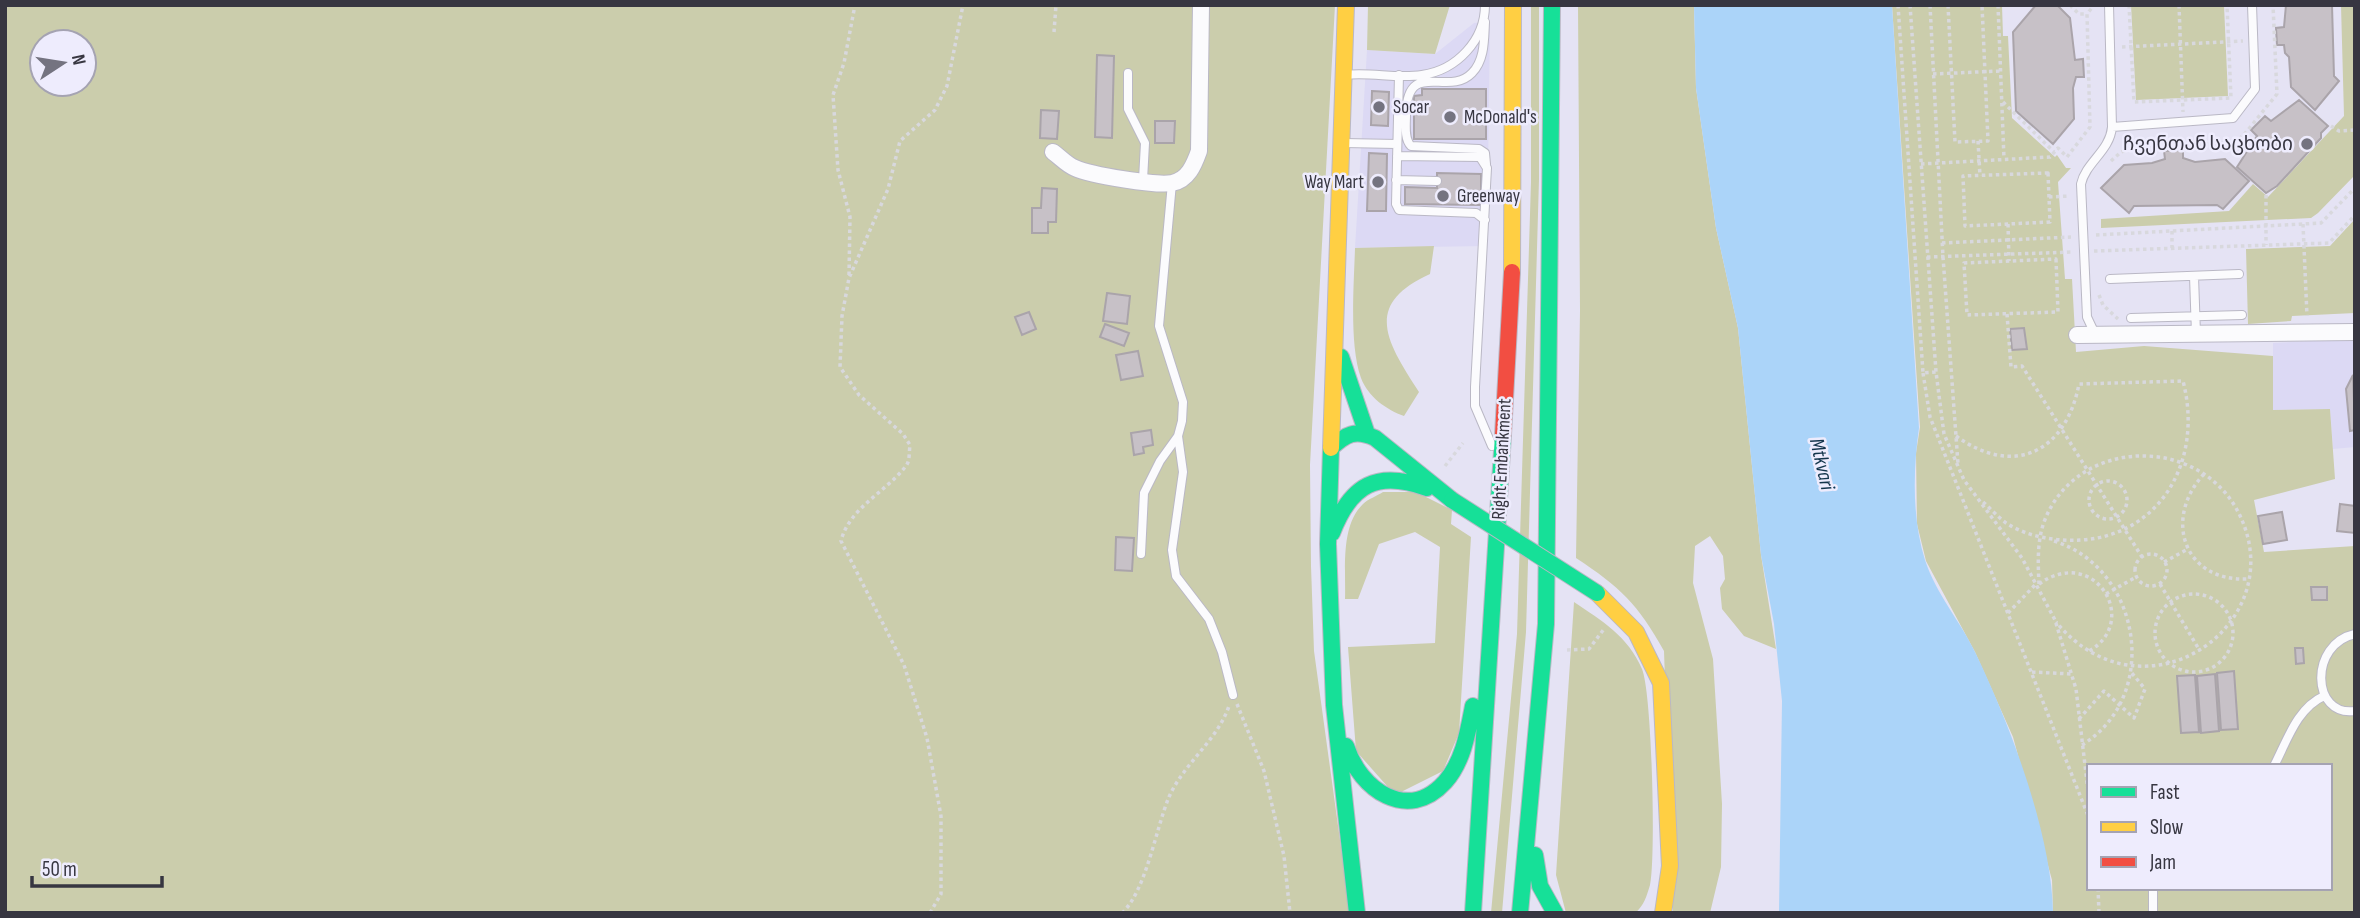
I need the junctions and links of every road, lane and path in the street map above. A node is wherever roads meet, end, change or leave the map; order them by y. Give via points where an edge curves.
1 (855, 5) edge
2 (963, 5) edge
3 (1056, 5) edge
4 (1201, 5) edge
5 (1346, 5) edge
6 (1485, 5) edge
7 (1513, 5) edge
8 (1552, 5) edge
9 (1898, 5) edge
10 (1910, 5) edge
11 (1930, 5) edge
12 (1948, 5) edge
13 (1982, 5) edge
14 (1998, 5) edge
15 (2070, 5) edge
16 (2094, 5) edge
17 (2109, 5) edge
18 (2129, 5) edge
19 (2179, 5) edge
20 (2227, 5) edge
21 (2252, 5) edge
22 (2273, 5) edge
23 (2087, 14) junction
24 (1485, 22) junction
25 (1054, 32) dead end
26 (2274, 39) junction
27 (2253, 40) junction
28 (2229, 42) junction
29 (2180, 43) junction
30 (2131, 46) junction
31 (2109, 47) junction
32 (2088, 48) junction
33 (2000, 71) junction
34 (1985, 72) junction
35 (1128, 73) dead end
36 (1951, 73) junction
37 (1933, 74) junction
38 (1345, 75) junction
39 (1399, 75) junction
40 (2183, 100) junction
41 (2001, 101) junction
42 (2183, 122) junction
43 (2331, 126) dead end
44 (2112, 127) junction
45 (2355, 130) edge
46 (1978, 141) junction
47 (1343, 143) junction
48 (1397, 144) junction
49 (2184, 145) junction
50 (1053, 152) dead end
51 (2054, 152) junction
52 (1397, 156) junction
53 (2004, 159) junction
54 (1979, 161) junction
55 (1938, 163) junction
56 (1921, 164) junction
57 (2107, 165) dead end
58 (1487, 168) junction
59 (1980, 176) junction
60 (1143, 180) junction
61 (1396, 180) junction
62 (1437, 181) dead end
63 (1172, 183) junction
64 (2355, 188) edge
65 (2266, 195) dead end
66 (2070, 196) dead end
67 (2049, 197) junction
68 (2355, 215) edge
69 (1485, 220) junction
70 (2096, 222) dead end
71 (2008, 224) junction
72 (2303, 224) junction
73 (2266, 226) junction
74 (2172, 231) junction
75 (2097, 235) junction
76 (2084, 236) junction
77 (2009, 240) junction
78 (1942, 243) junction
79 (2304, 244) junction
80 (2266, 245) junction
81 (2172, 248) junction
82 (2084, 251) junction
83 (2097, 251) junction
84 (2009, 254) junction
85 (1927, 257) junction
86 (1943, 257) junction
87 (2009, 261) junction
88 (2098, 262) dead end
89 (2239, 274) dead end
90 (2194, 276) junction
91 (849, 278) junction
92 (2110, 279) dead end
93 (2098, 283) dead end
94 (2007, 314) junction
95 (2242, 315) dead end
96 (1334, 316) junction
97 (2195, 316) junction
98 (2131, 318) dead end
99 (2120, 321) dead end
100 (2307, 321) dead end
101 (2355, 332) edge
102 (2095, 334) junction
103 (2196, 334) junction
104 (2077, 335) dead end
105 (1936, 372) junction
106 (1923, 373) junction
107 (2062, 430) junction
108 (1367, 433) junction
109 (1178, 436) junction
110 (1956, 436) junction
111 (1463, 443) dead end
112 (1381, 446) junction
113 (1331, 448) junction
114 (2182, 463) junction
115 (1329, 465) junction
116 (1502, 470) junction
117 (1440, 471) dead end
118 (2087, 471) junction
119 (2204, 474) junction
120 (1964, 480) junction
121 (1368, 484) junction
122 (1957, 484) junction
123 (2096, 484) junction
124 (1976, 496) junction
125 (1452, 500) junction
126 (2117, 517) junction
127 (2124, 529) junction
128 (2041, 538) junction
129 (2048, 539) junction
130 (1328, 544) junction
131 (2189, 549) junction
132 (1141, 554) dead end
133 (2142, 557) junction
134 (2164, 562) junction
135 (2136, 577) junction
136 (2248, 579) junction
137 (2038, 583) junction
138 (2160, 584) junction
139 (2115, 589) junction
140 (2106, 594) junction
141 (2170, 602) junction
142 (2008, 613) junction
143 (2054, 620) junction
144 (2231, 620) junction
145 (1608, 623) dead end
146 (2355, 634) edge
147 (1493, 636) junction
148 (1567, 650) dead end
149 (2087, 651) junction
150 (2200, 651) junction
151 (2169, 664) junction
152 (2132, 666) junction
153 (2131, 672) junction
154 (2031, 673) junction
155 (2072, 674) junction
156 (1233, 695) junction
157 (2324, 696) junction
158 (1335, 705) junction
159 (2120, 706) junction
160 (2355, 711) edge
161 (2079, 719) junction
162 (2082, 745) junction
163 (2275, 764) edge
164 (2087, 784) edge
165 (1531, 809) junction
166 (2087, 813) edge
167 (1668, 833) junction
168 (2098, 890) edge
169 (2153, 890) edge
170 (930, 913) edge
171 (1122, 913) edge
172 (1290, 913) edge
173 (1357, 913) edge
174 (1473, 913) edge
175 (1520, 913) edge
176 (1555, 913) edge
177 (1646, 913) edge
178 (1663, 913) edge
179 (2099, 913) edge
180 (2153, 913) edge

1 - 91 path via 833,95 838,170 850,217
2 - 91 path via 947,86 935,110 900,141 888,189
3 - 25 path
4 - 63 street via 1199,151 1192,169
5 - 38 main road
6 - 24 lane
7 - 116 main road, Right Embankment via 1512,266
8 - 165 main road via 1546,624
9 - 106 path
10 - 56 path
11 - 37 path
12 - 36 path
13 - 34 path
14 - 33 path
15 - 23 path
16 - 23 path
17 - 31 lane
18 - 30 path
19 - 29 path
20 - 28 path
21 - 27 lane
22 - 26 path
23 - 32 path
24 - 39 lane via 1474,44 1459,59 1441,70
24 - 58 lane via 1482,57 1476,68 1462,79 1412,88 1406,98 1406,129 1411,146 1479,149 1485,153
26 - 27 path
26 - 49 path via 2275,101 2239,140
27 - 28 path
27 - 42 lane via 2255,89 2233,118
28 - 29 path
28 - 40 path via 2231,98
29 - 30 path
29 - 40 path
30 - 31 path
30 - 40 path via 2134,103
31 - 32 path
31 - 44 lane
32 - 51 path via 2090,127 2067,157 2058,148
33 - 34 path
33 - 41 path
34 - 36 path
34 - 46 path via 1989,141
35 - 60 lane via 1128,109 1145,143
36 - 37 path
36 - 46 path via 1955,142
37 - 55 path
38 - 39 lane
38 - 47 main road
39 - 48 lane
40 - 42 path
41 - 51 path
41 - 53 path
42 - 44 lane
42 - 49 path
43 - 45 path via 2339,131
44 - 76 lane via 2104,149 2083,175
46 - 54 path
47 - 48 lane
47 - 96 main road
48 - 52 lane
49 - 57 path via 2130,149
50 - 60 street via 1073,168
51 - 53 path via 2050,157
52 - 58 lane via 1480,157
52 - 61 lane
53 - 54 path
54 - 55 path
54 - 59 path
55 - 56 path
55 - 78 path
56 - 85 path
58 - 69 lane
59 - 67 path via 2048,173
59 - 71 path via 1964,176 1965,226
60 - 63 street
61 - 62 lane
61 - 69 lane via 1399,210 1476,213
63 - 109 lane via 1159,326 1183,402
64 - 72 path via 2321,223
65 - 73 path
66 - 67 path
67 - 71 path via 2050,222
68 - 79 path via 2329,243
69 - 116 lane via 1475,407
70 - 75 path
71 - 77 path
72 - 73 path
72 - 79 path
73 - 74 path
73 - 80 path
74 - 75 path
74 - 81 path
75 - 76 path
75 - 83 path
76 - 77 path
76 - 82 lane
77 - 78 path
77 - 84 path
78 - 86 path
79 - 80 path
79 - 100 path
80 - 81 path
81 - 83 path
82 - 83 path
82 - 84 path
82 - 102 lane via 2087,317
83 - 88 path
84 - 86 path
84 - 87 path
85 - 86 path
85 - 105 path
86 - 110 path
87 - 94 path via 1964,263 1967,316
87 - 94 path via 2056,259 2058,312
89 - 90 lane
90 - 92 lane
90 - 97 lane
91 - 170 path via 840,367 859,395 910,445 908,464 855,516 841,541 904,665 927,738 941,817 941,894
93 - 99 path via 2103,304
94 - 107 path via 2011,367 2022,366
95 - 97 lane
96 - 108 main road via 1346,380
96 - 113 main road
97 - 98 lane
97 - 103 lane
101 - 103 street
102 - 103 street
102 - 104 street
105 - 106 path
105 - 120 path via 1944,434
106 - 122 path via 1930,417
107 - 110 path via 2044,447 2022,456 1998,457 1975,450
107 - 114 path via 2074,411 2079,384 2183,381 2190,409
107 - 118 path
108 - 112 main road
108 - 113 main road via 1346,434
109 - 132 lane via 1144,493
109 - 156 lane via 1182,472 1172,550 1176,576 1209,619
110 - 120 path
111 - 117 path
112 - 121 main road via 1384,465
112 - 125 main road
113 - 115 main road
114 - 118 path via 2144,454 2113,459
114 - 119 path
114 - 127 path via 2175,481 2152,511
115 - 121 main road via 1339,481
115 - 130 main road
116 - 147 main road, Right Embankment
118 - 123 path
118 - 128 path via 2061,494
119 - 131 path via 2188,493 2182,512 2182,532
119 - 136 path via 2236,509 2245,531
120 - 122 path
120 - 124 path
121 - 125 main road via 1403,479
121 - 130 main road via 1338,514
122 - 142 path
123 - 126 path
123 - 126 path via 2088,498 2092,510 2102,518
123 - 126 path via 2112,481 2123,487 2126,505
124 - 128 path via 2006,523
124 - 137 path
125 - 167 main road, bridge via 1597,593 1635,627 1661,683
126 - 127 path
127 - 129 path via 2085,541
127 - 133 path
128 - 129 path
128 - 137 path
129 - 139 path via 2091,561
130 - 158 main road
131 - 134 path
131 - 136 path via 2201,565 2217,575
133 - 134 path via 2155,555
133 - 135 path via 2136,564
134 - 138 path via 2166,575
135 - 138 path via 2146,586
135 - 139 path
136 - 144 path
137 - 140 path via 2054,574 2076,572 2096,580
137 - 142 path
137 - 143 path
138 - 141 path
139 - 140 path
139 - 152 path via 2132,628
140 - 149 path via 2112,617 2109,630
141 - 144 path via 2193,593 2207,595 2219,602
141 - 150 path
141 - 151 path via 2155,627 2160,654
142 - 154 path
143 - 149 path
143 - 155 path
144 - 150 path
144 - 151 path via 2231,648 2214,667 2191,673
145 - 148 path via 1589,649
146 - 157 lane via 2338,639 2329,648 2322,663
147 - 158 main road via 1457,762 1443,783 1426,796 1392,798 1359,777
147 - 174 main road, Right Embankment
149 - 152 path
150 - 151 path
151 - 152 path
152 - 153 path
153 - 159 path
153 - 159 path via 2145,689 2134,718
154 - 155 path
154 - 166 path
155 - 161 path
156 - 171 path via 1225,720 1181,774 1169,797 1139,884
156 - 172 path via 1264,771
157 - 160 lane
157 - 163 lane via 2301,713
158 - 173 main road
159 - 161 path via 2104,691
159 - 162 path via 2095,737
161 - 162 path
162 - 164 path
165 - 175 main road
165 - 176 main road via 1536,874
167 - 177 main road via 1659,886
167 - 178 main road via 1670,866
168 - 179 path
169 - 180 lane

